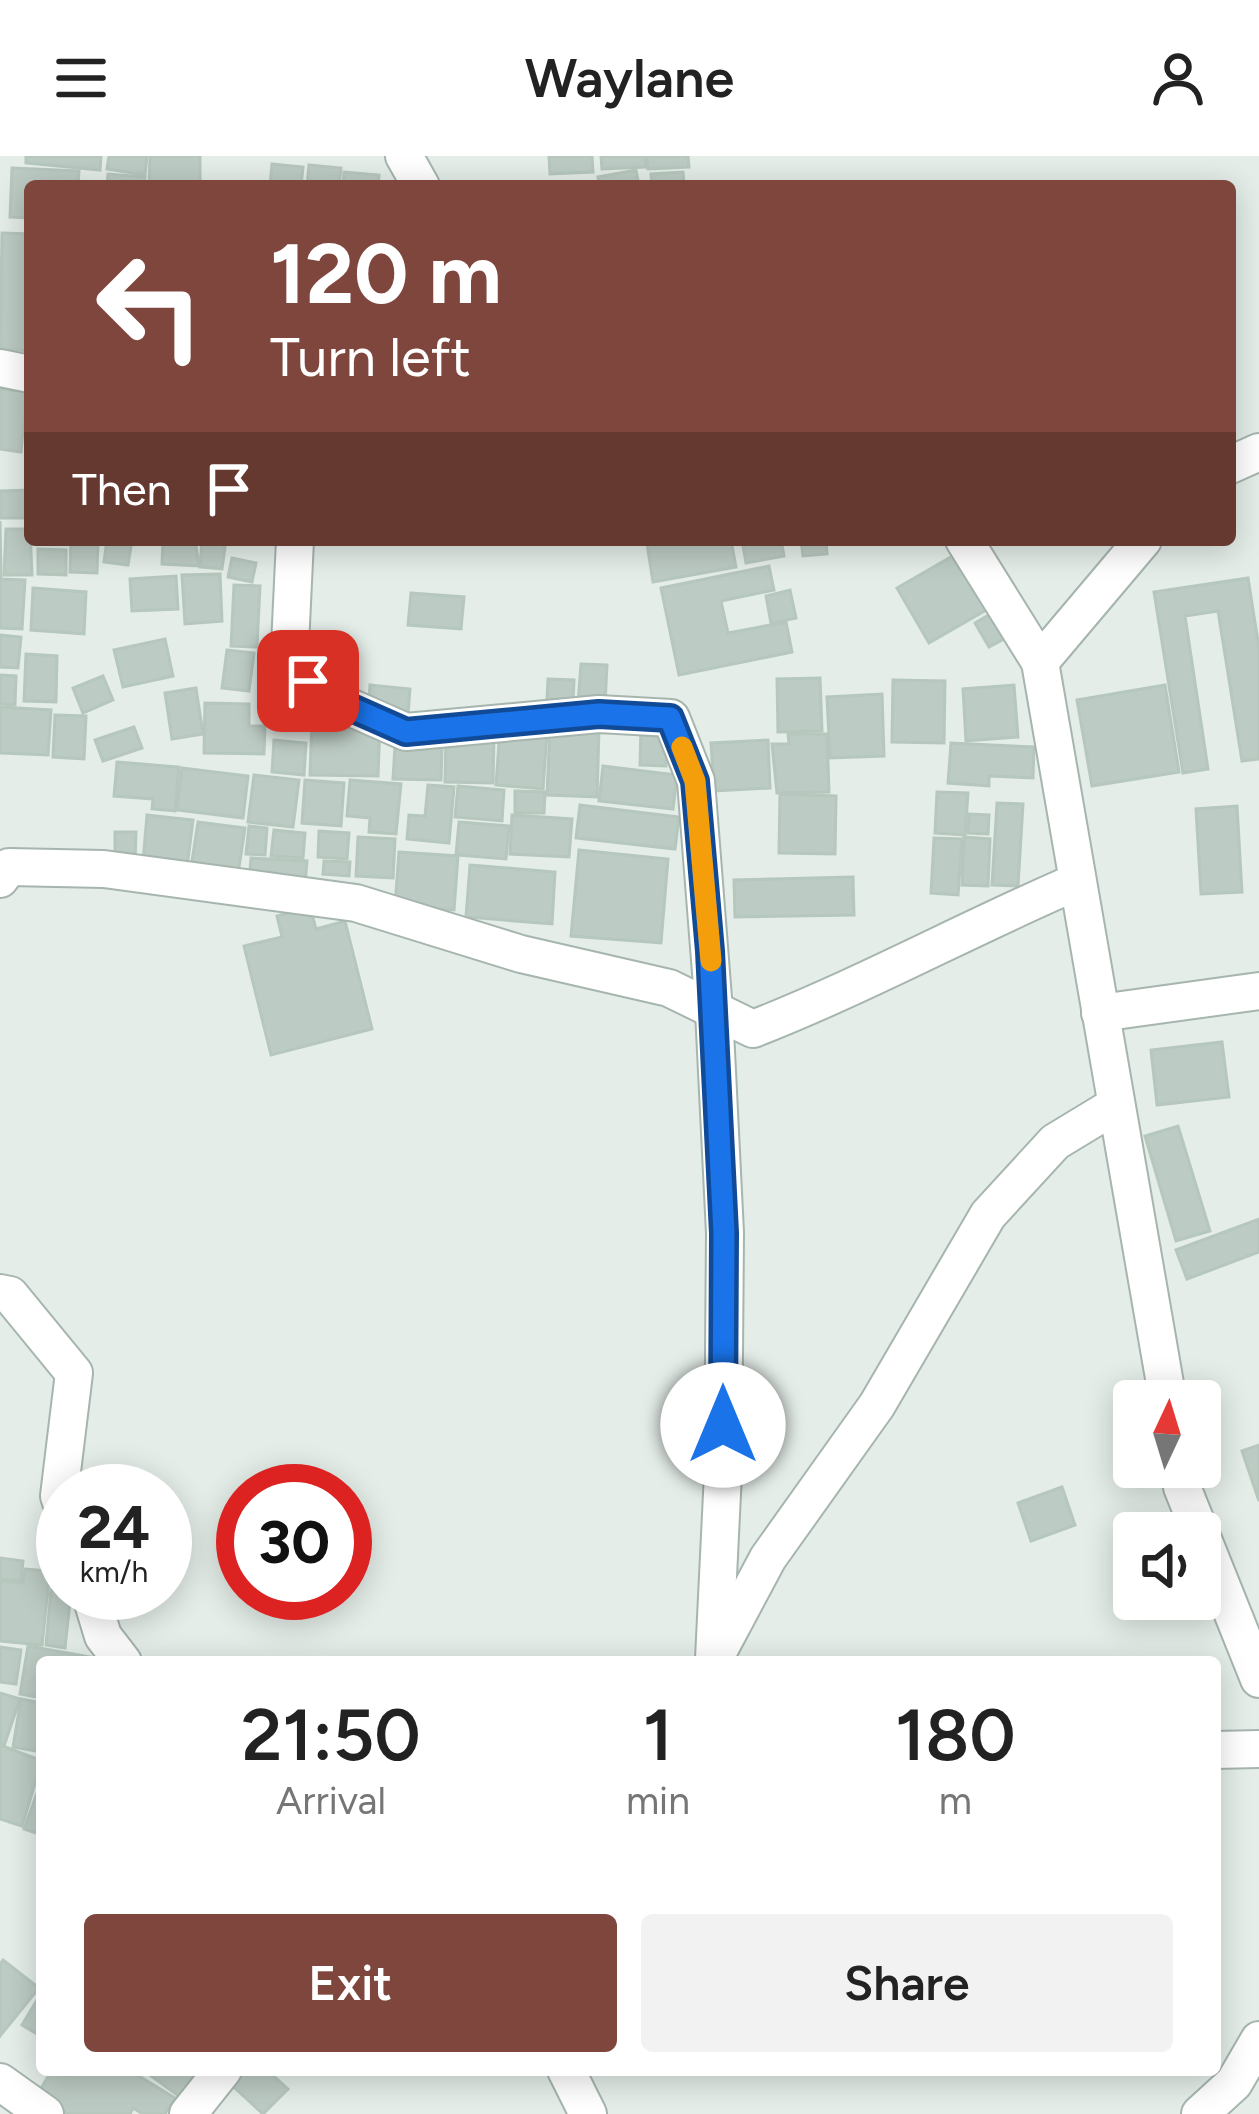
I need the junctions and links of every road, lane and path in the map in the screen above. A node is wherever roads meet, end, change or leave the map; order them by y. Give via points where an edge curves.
1 (295, 546) edge
2 (968, 546) edge
3 (1138, 546) edge
4 (1040, 662) junction
5 (0, 879) edge
6 (1076, 882) junction
7 (1259, 992) edge
8 (714, 1011) junction
9 (1100, 1013) junction
10 (1116, 1106) junction
11 (0, 1293) edge
12 (1164, 1380) edge
13 (63, 1464) edge
14 (1182, 1488) edge
15 (99, 1620) edge
16 (119, 1656) edge
17 (713, 1656) edge
18 (715, 1656) edge
19 (1259, 1679) edge
20 (1259, 1749) edge
21 (1221, 1750) edge
22 (1259, 2040) edge
23 (218, 2076) edge
24 (569, 2076) edge
25 (0, 2082) edge
26 (45, 2114) edge
27 (188, 2114) edge
28 (588, 2114) edge
29 (1200, 2114) edge

1 - 8 street via 290,666 327,697 406,732 599,714 670,718 695,781
2 - 4 street
3 - 4 street
4 - 6 street
5 - 8 street via 9,867 104,869 356,903 669,988
6 - 8 street via 752,1029
6 - 9 street
7 - 9 street
8 - 17 street via 724,1257
9 - 10 street
10 - 12 street
10 - 18 street via 1055,1142 988,1215 877,1405 768,1558
11 - 13 street via 74,1373
14 - 19 street
15 - 16 street
20 - 21 street
22 - 29 street via 1234,2083
23 - 27 street
24 - 28 street
25 - 26 street

